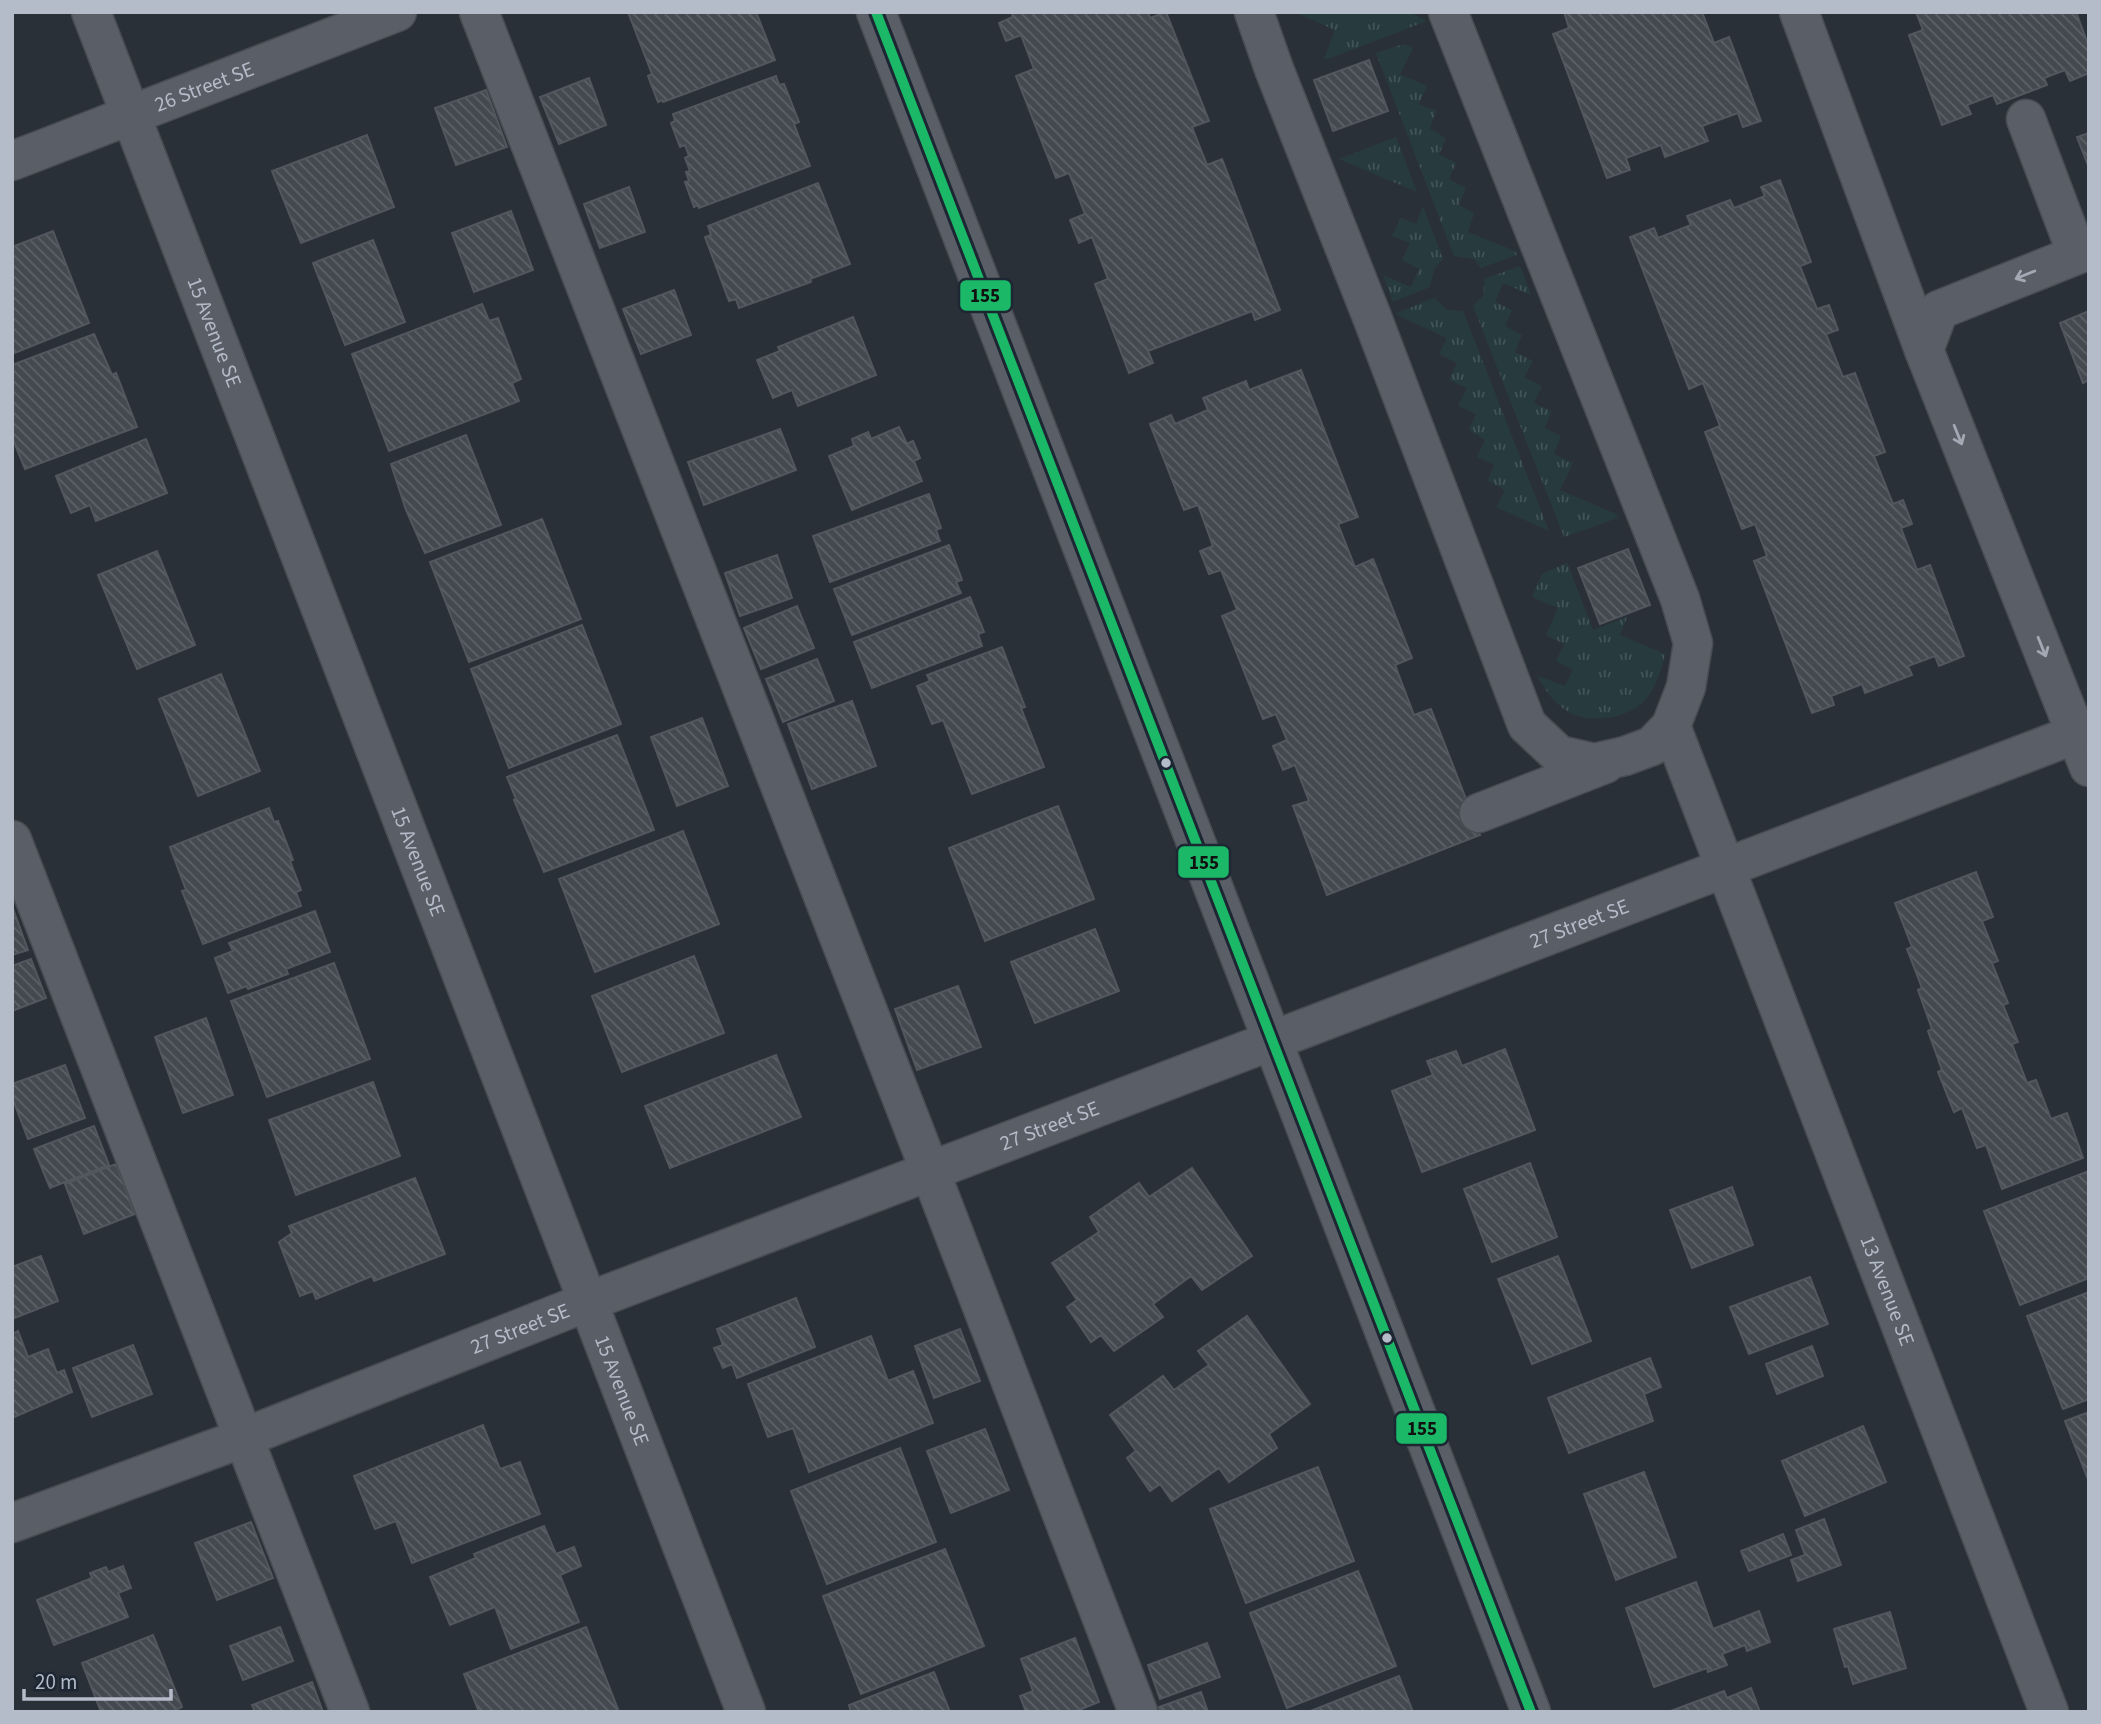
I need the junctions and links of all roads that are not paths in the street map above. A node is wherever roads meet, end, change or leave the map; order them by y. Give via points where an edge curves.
1 (91, 12) edge
2 (397, 12) edge
3 (479, 12) edge
4 (876, 12) edge
5 (1448, 12) edge
6 (1800, 12) edge
7 (1254, 14) edge
8 (130, 115) junction
9 (2026, 119) dead end
10 (12, 160) edge
11 (2083, 252) edge
12 (1924, 350) junction
13 (1671, 726) junction
14 (2084, 743) edge
15 (1625, 756) junction
16 (1479, 813) dead end
17 (12, 840) edge
18 (1726, 869) junction
19 (1271, 1042) junction
20 (931, 1172) junction
21 (587, 1303) junction
22 (243, 1437) junction
23 (12, 1523) edge
24 (349, 1712) edge
25 (746, 1712) edge
26 (1138, 1712) edge
27 (1531, 1712) edge
28 (2049, 1712) edge

1 - 8 street, 15 Avenue SE
2 - 8 street, 26 Street SE
3 - 20 street
4 - 19 street
5 - 13 street via 1683,610 1693,643 1686,687
6 - 12 street
7 - 15 street via 1527,725 1559,755 1594,763
8 - 10 street, 26 Street SE
8 - 21 street, 15 Avenue SE
9 - 11 street
11 -> 12 street via 1939,310
12 -> 14 street
13 - 15 street via 1652,746
13 - 18 street, 13 Avenue SE
14 - 18 street, 27 Street SE
15 - 16 street
17 - 22 street
18 - 19 street, 27 Street SE
18 - 28 street, 13 Avenue SE
19 - 20 street, 27 Street SE
19 - 27 street
20 - 21 street, 27 Street SE
20 - 26 street
21 - 22 street, 27 Street SE
21 - 25 street, 15 Avenue SE
22 - 23 street, 27 Street SE
22 - 24 street

